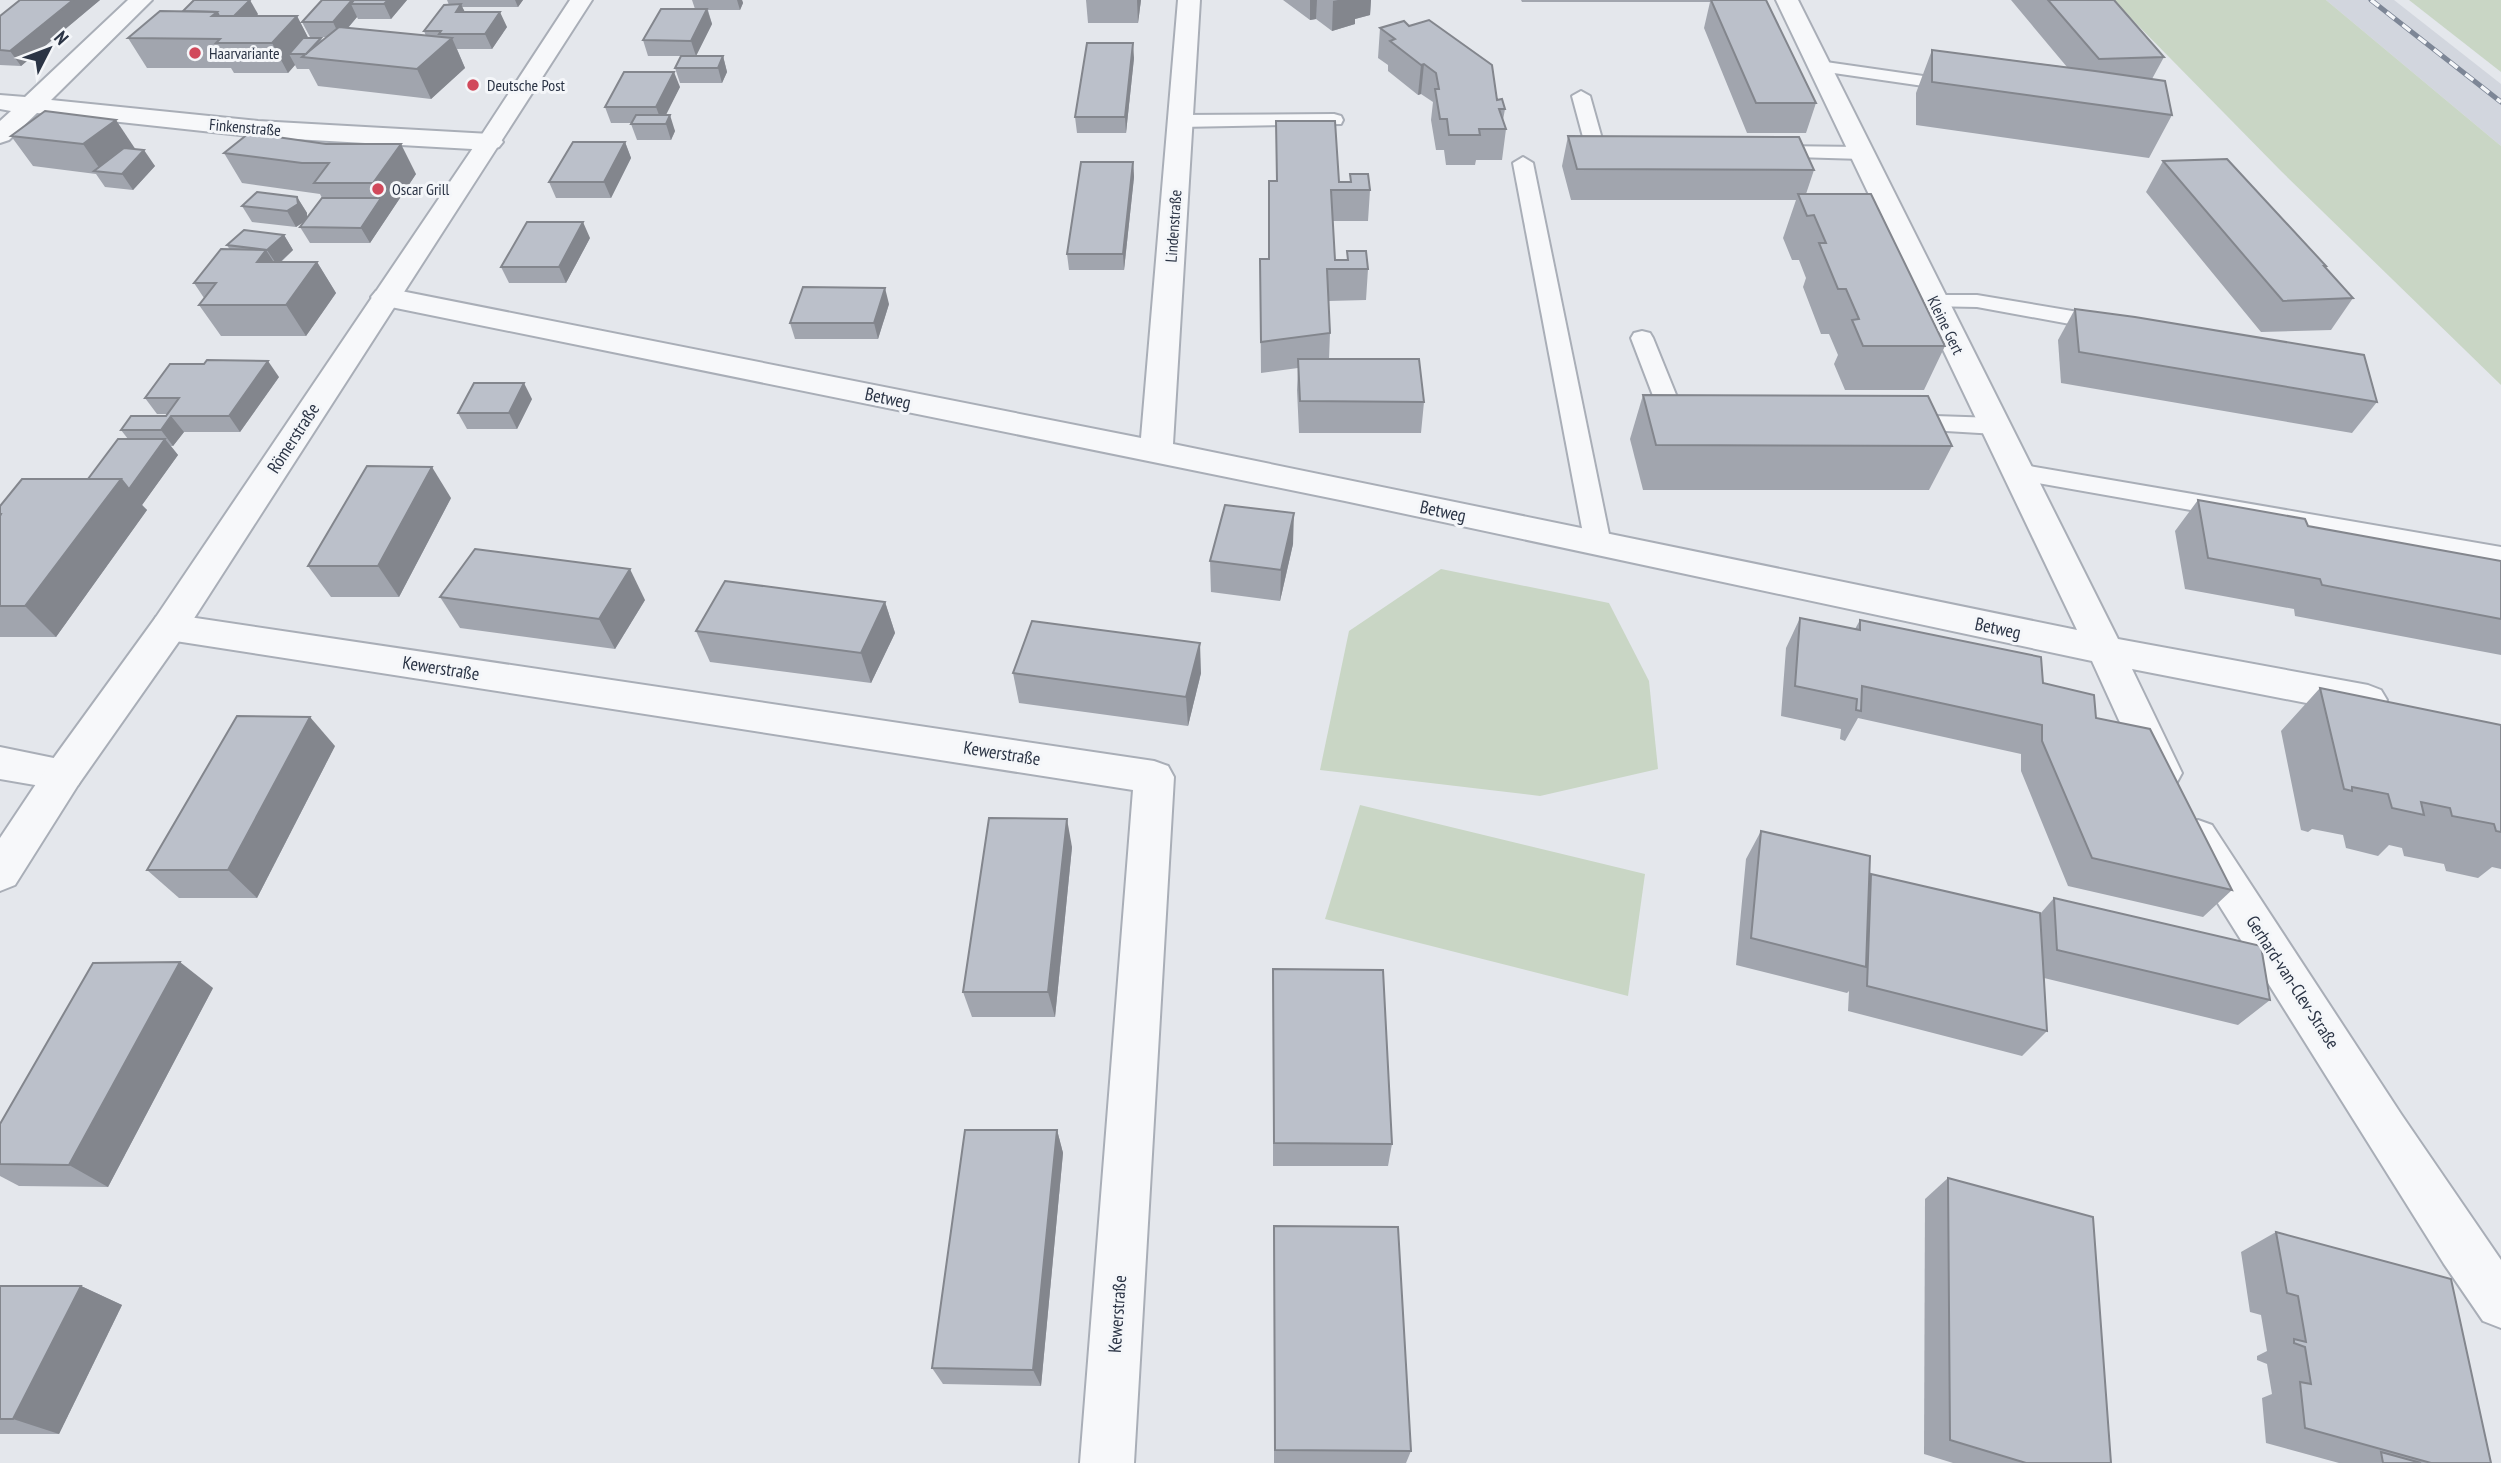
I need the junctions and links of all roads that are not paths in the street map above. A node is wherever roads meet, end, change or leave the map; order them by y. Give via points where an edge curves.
1 (141, 0) edge
2 (581, 0) edge
3 (1189, 0) edge
4 (1787, 0) edge
5 (1819, 66) junction
6 (1981, 89) edge
7 (1581, 96) dead end
8 (0, 102) edge
9 (29, 106) junction
10 (1334, 120) edge
11 (1180, 121) junction
12 (0, 135) edge
13 (490, 142) junction
14 (1638, 152) edge
15 (1750, 152) edge
16 (1862, 153) junction
17 (1523, 163) dead end
18 (386, 297) junction
19 (1934, 301) junction
20 (2124, 327) edge
21 (1642, 338) dead end
22 (1712, 416) edge
23 (1888, 422) edge
24 (1996, 426) junction
25 (1156, 453) junction
26 (2018, 472) junction
27 (1598, 544) junction
28 (2501, 556) edge
29 (169, 627) junction
30 (2105, 650) junction
31 (2392, 705) edge
32 (0, 763) edge
33 (64, 774) junction
34 (0, 873) edge
35 (2501, 1303) edge
36 (1107, 1463) edge

1 - 9 street
2 - 13 street, Römerstraße
3 - 11 street, Lindenstraße
4 - 5 street, Kleine Gert
5 - 6 lane
5 - 16 street, Kleine Gert
7 - 14 lane via 1596,152
8 - 9 street, Finkenstraße
9 - 12 street
9 - 13 street, Finkenstraße via 258,129
10 - 11 lane
11 - 25 street, Lindenstraße
13 - 18 street, Römerstraße
15 - 16 lane
16 - 19 street, Kleine Gert
17 - 27 lane
18 - 25 street, Betweg
18 - 29 street, Römerstraße
19 - 20 lane via 1977,301
19 - 24 street, Kleine Gert
21 - 22 lane via 1671,414
23 - 24 lane
24 - 26 street, Kleine Gert
25 - 27 street, Betweg
26 - 28 lane
26 - 30 street, Kleine Gert
27 - 30 street, Betweg
29 - 33 street, Römerstraße
29 - 36 street, Kewerstraße via 1154,777
30 - 31 street, Betweg
30 - 35 street, Gerhard-van-Clev-Straße via 2176,804
32 - 33 street
33 - 34 street, Römerstraße

